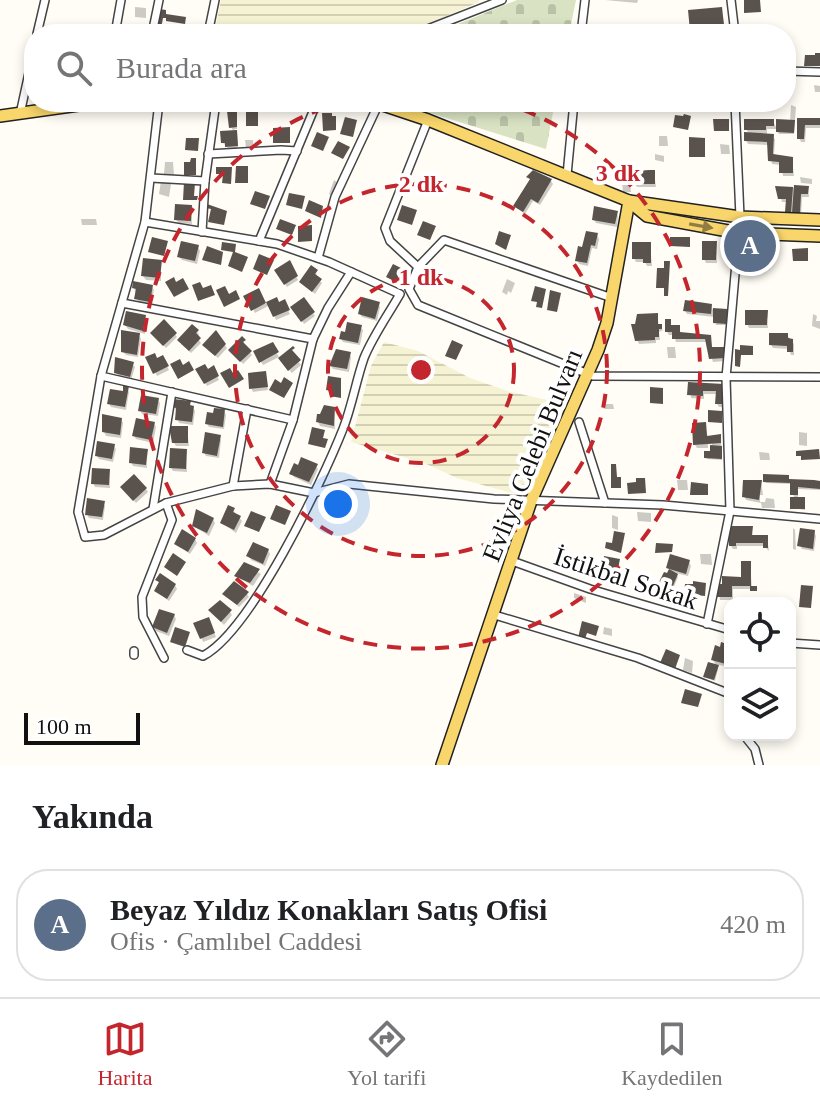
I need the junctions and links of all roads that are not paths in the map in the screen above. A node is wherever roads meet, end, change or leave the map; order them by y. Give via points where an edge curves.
1 (45, 0) edge
2 (121, 0) edge
3 (159, 0) edge
4 (215, 0) edge
5 (502, 0) edge
6 (585, 0) edge
7 (731, 0) edge
8 (486, 3) edge
9 (39, 24) edge
10 (117, 24) edge
11 (154, 24) edge
12 (210, 24) edge
13 (438, 24) edge
14 (582, 24) edge
15 (734, 24) edge
16 (796, 71) edge
17 (820, 72) edge
18 (24, 96) edge
19 (33, 112) edge
20 (158, 112) edge
21 (214, 112) edge
22 (313, 112) edge
23 (373, 112) edge
24 (404, 112) edge
25 (573, 112) edge
26 (735, 112) edge
27 (20, 114) junction
28 (0, 116) edge
29 (428, 120) junction
30 (297, 151) junction
31 (208, 154) junction
32 (567, 175) junction
33 (151, 178) junction
34 (205, 181) junction
35 (629, 201) junction
36 (740, 217) junction
37 (820, 220) edge
38 (145, 222) junction
39 (202, 232) junction
40 (739, 233) junction
41 (820, 236) edge
42 (259, 241) junction
43 (318, 258) junction
44 (418, 267) junction
45 (351, 272) junction
46 (612, 298) junction
47 (122, 303) junction
48 (313, 339) junction
49 (588, 374) junction
50 (101, 376) junction
51 (820, 377) edge
52 (726, 378) junction
53 (172, 392) junction
54 (247, 409) junction
55 (293, 420) junction
56 (579, 422) dead end
57 (270, 484) junction
58 (233, 486) junction
59 (314, 493) junction
60 (531, 501) junction
61 (166, 503) junction
62 (605, 503) junction
63 (153, 509) junction
64 (730, 511) junction
65 (820, 519) edge
66 (512, 561) junction
67 (498, 616) dead end
68 (707, 624) junction
69 (724, 628) edge
70 (796, 643) edge
71 (820, 645) edge
72 (187, 650) dead end
73 (164, 658) dead end
74 (724, 692) edge
75 (749, 741) edge
76 (442, 765) edge
77 (759, 765) edge

1 - 9 street
2 - 10 street
3 - 11 street
4 - 12 street
5 - 8 street
6 - 14 street
7 - 15 street
8 - 13 street
16 - 17 street
18 - 27 street
19 - 27 main road
20 - 33 street
21 - 31 street
22 - 30 street
23 - 43 street via 335,197
24 - 29 main road
25 - 32 street
26 - 36 street
27 - 28 main road
29 - 32 main road
29 - 44 street via 385,228 390,241
30 - 31 street
30 - 42 street
31 - 34 street
32 - 35 main road
33 - 34 street
33 - 38 street
34 - 39 street
35 - 36 main road
35 -> 40 main road via 647,216
35 - 46 main road, Evliya Celebi Bulvarı
36 - 37 main road
36 - 40 street
38 - 39 street
38 - 47 street
39 - 42 street
40 - 41 main road
40 - 52 street
42 - 43 street
43 - 45 street
44 - 46 street via 444,240
44 - 49 street via 409,289 418,305
45 - 48 street
45 - 59 street via 400,294 365,356 344,427
46 - 49 main road, Evliya Celebi Bulvarı
47 - 48 street
47 - 50 street
48 - 55 street
49 - 52 street
49 - 60 main road, Evliya Celebi Bulvarı
50 - 53 street
50 - 63 street via 78,512 85,537 104,535
51 - 52 street
52 - 64 street
53 - 54 street
53 - 63 street
54 - 55 street
54 - 58 street
55 - 57 street
56 - 62 street
57 - 58 street
57 - 59 street
58 - 61 street
59 - 60 street via 349,484
59 - 72 street via 245,616 215,649 203,656
60 - 62 street
60 - 66 main road, Evliya Celebi Bulvarı
61 - 63 street
61 - 73 street via 172,520 142,597 143,617
62 - 64 street
64 - 65 street
64 - 68 street
66 - 68 street, İstikbal Sokak
66 - 76 main road, Evliya Celebi Bulvarı
67 - 74 street via 638,658
68 - 69 street, İstikbal Sokak
70 - 71 street
75 - 77 street

